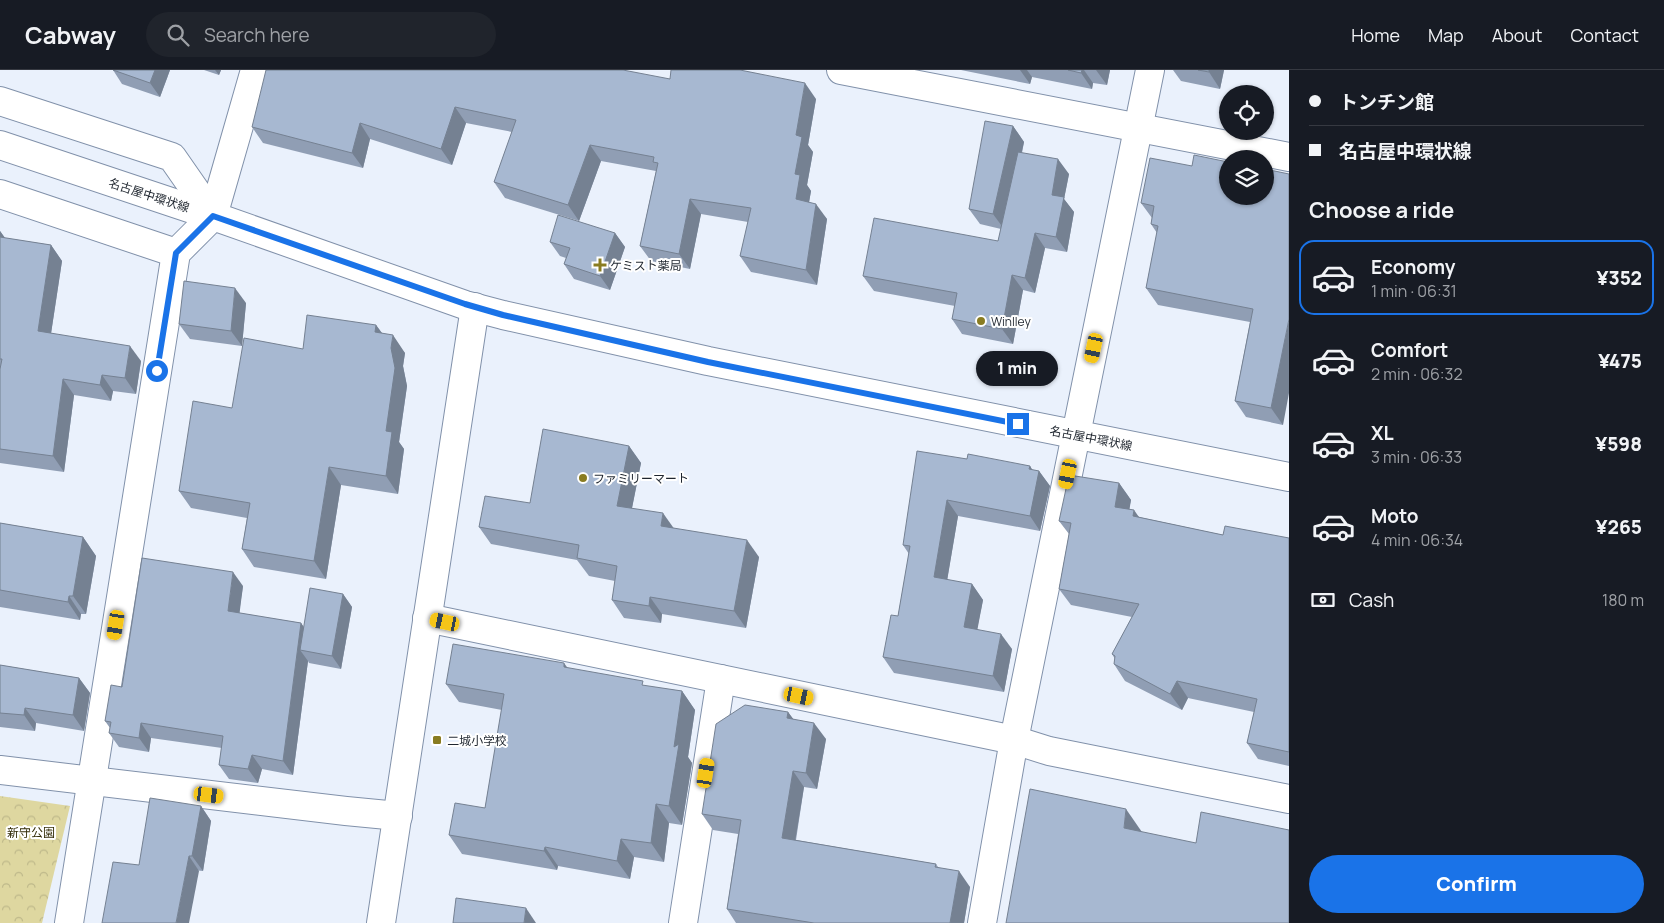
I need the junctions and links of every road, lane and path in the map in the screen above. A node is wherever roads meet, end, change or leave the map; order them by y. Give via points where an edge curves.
1 (256, 70) edge
2 (841, 70) edge
3 (1150, 70) edge
4 (0, 101) edge
5 (1139, 128) junction
6 (0, 145) edge
7 (1289, 157) edge
8 (0, 194) edge
9 (213, 216) junction
10 (176, 253) junction
11 (475, 307) junction
12 (1077, 436) junction
13 (1289, 477) edge
14 (427, 618) junction
15 (721, 680) junction
16 (1014, 740) junction
17 (0, 770) edge
18 (92, 782) junction
19 (1289, 799) edge
20 (398, 816) junction
21 (69, 923) edge
22 (380, 923) edge
23 (683, 923) edge
24 (982, 923) edge

1 - 9 street
2 - 5 street
3 - 5 street
4 - 9 street via 172,157
5 - 7 street
5 - 12 street
6 - 9 street, 名古屋中環状線
8 - 10 street
9 - 10 street
9 - 11 street, 名古屋中環状線
10 - 18 street
11 - 12 street, 名古屋中環状線 via 708,362
11 - 14 street
12 - 13 street, 名古屋中環状線
12 - 16 street
14 - 15 street
14 - 20 street
15 - 16 street
15 - 23 street
16 - 19 street via 1049,751
16 - 24 street
17 - 18 street
18 - 20 street
18 - 21 street
20 - 22 street

